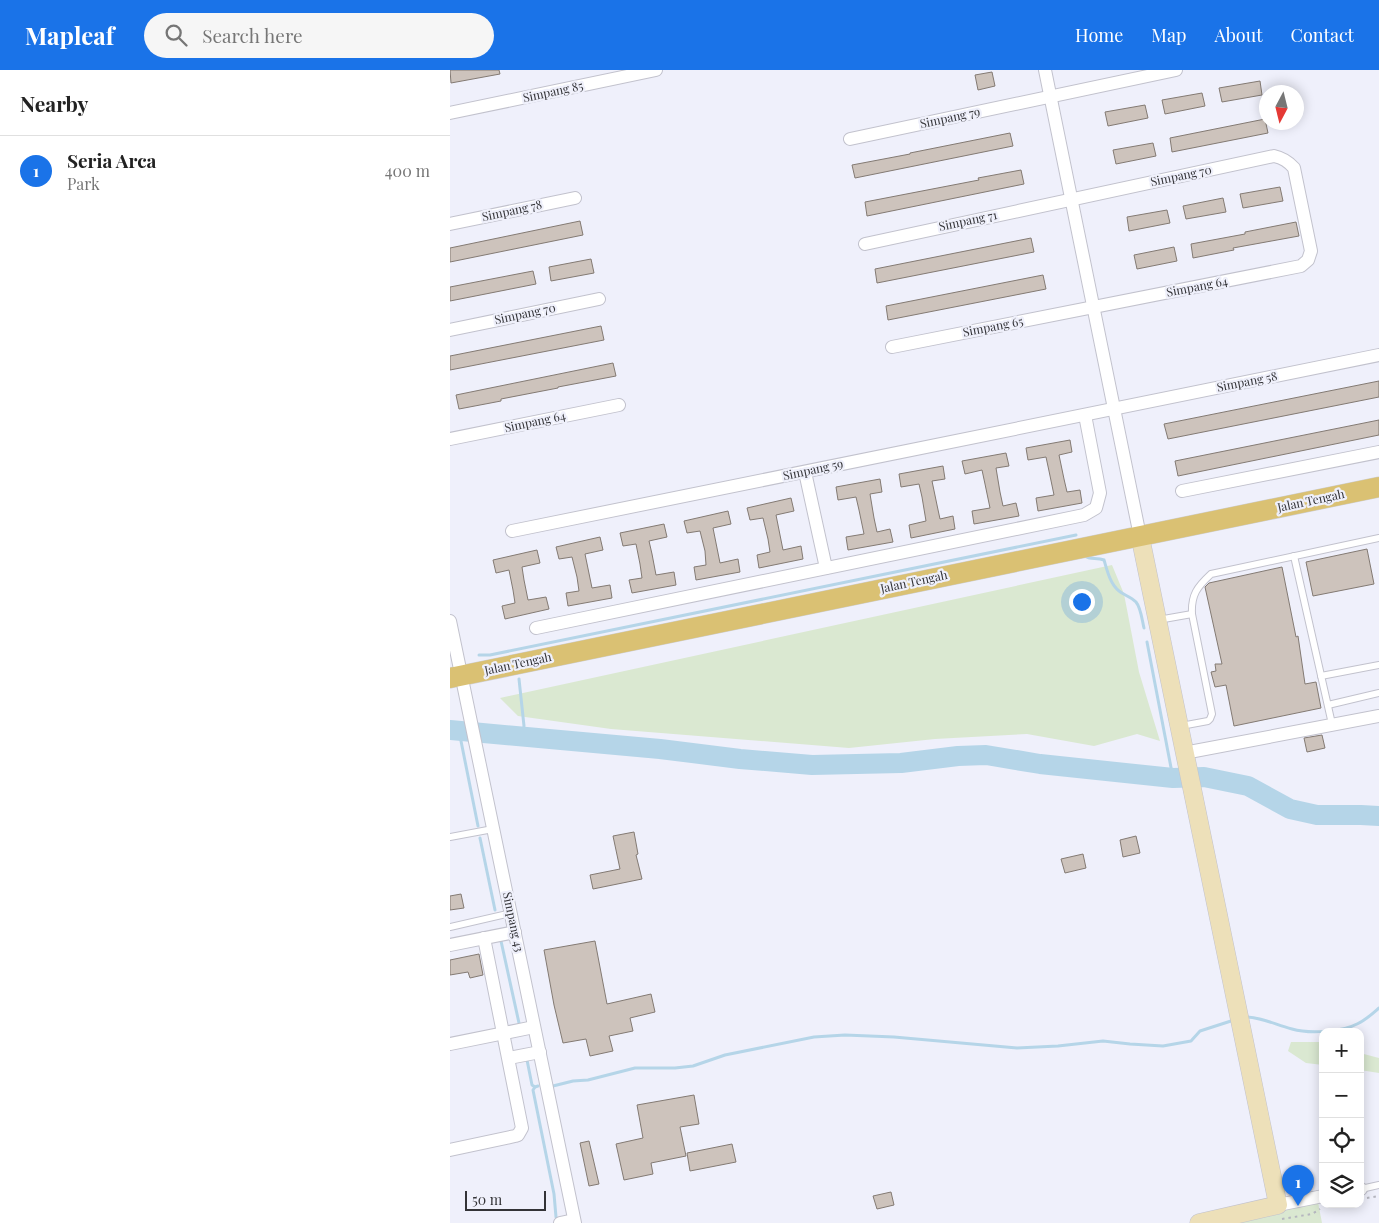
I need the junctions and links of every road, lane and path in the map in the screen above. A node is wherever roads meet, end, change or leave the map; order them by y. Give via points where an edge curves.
1 (656, 70) edge
2 (1045, 70) edge
3 (1176, 70) edge
4 (1050, 96) junction
5 (450, 113) edge
6 (850, 139) dead end
7 (575, 198) dead end
8 (1071, 199) junction
9 (450, 224) edge
10 (865, 244) dead end
11 (1301, 266) joint
12 (599, 299) dead end
13 (1093, 307) junction
14 (450, 330) edge
15 (892, 347) dead end
16 (1379, 355) edge
17 (619, 405) dead end
18 (1114, 409) junction
19 (1085, 415) junction
20 (450, 439) edge
21 (1379, 452) edge
22 (805, 472) junction
23 (1379, 487) edge
24 (1182, 491) dead end
25 (512, 531) dead end
26 (1140, 536) junction
27 (1379, 538) edge
28 (1294, 556) junction
29 (826, 568) junction
30 (1192, 614) junction
31 (450, 620) edge
32 (1157, 621) junction
33 (536, 628) dead end
34 (1379, 665) edge
35 (1321, 676) junction
36 (456, 677) edge
37 (1379, 693) edge
38 (1328, 704) junction
39 (1379, 716) edge
40 (1332, 724) junction
41 (1179, 727) junction
42 (1185, 759) junction
43 (494, 829) junction
44 (450, 837) edge
45 (511, 913) junction
46 (450, 927) edge
47 (515, 932) junction
48 (484, 938) junction
49 (450, 946) edge
50 (534, 1027) junction
51 (504, 1034) junction
52 (450, 1044) edge
53 (540, 1052) junction
54 (509, 1058) junction
55 (450, 1150) edge
56 (1379, 1185) edge
57 (1364, 1188) edge
58 (1319, 1197) edge
59 (1322, 1208) edge
60 (1280, 1212) junction
61 (575, 1222) edge
62 (560, 1223) edge
63 (1199, 1223) edge

1 - 5 street, Simpang 85
2 - 4 street
3 - 4 street
4 - 6 street, Simpang 79
4 - 8 street
7 - 9 street, Simpang 78
8 - 10 street, Simpang 71
8 - 11 street, Simpang 70 via 1274,156 1282,158 1294,168 1310,251 1308,260
8 - 13 street
11 - 13 street, Simpang 64
12 - 14 street, Simpang 70
13 - 15 street, Simpang 65
13 - 18 street
16 - 18 street, Simpang 58
17 - 20 street, Simpang 64
18 - 19 street, Simpang 59
18 - 26 street
19 - 22 street, Simpang 59
19 - 29 street via 1100,493 1096,508 1084,515
21 - 24 street
22 - 25 street, Simpang 59
22 - 29 street
23 - 26 main road, Jalan Tengah
26 - 32 street
26 - 36 main road, Jalan Tengah
27 - 28 lane
28 - 30 lane via 1211,574 1194,594
28 - 35 lane
29 - 33 street
30 - 32 lane
30 - 41 lane via 1212,714 1208,721
31 - 36 street, Simpang 43
32 - 41 street
34 - 35 lane
35 - 38 lane
36 - 43 street, Simpang 43 via 474,734
37 - 38 lane
38 - 40 lane
39 - 40 street
40 - 42 street
41 - 42 street
42 - 60 street
43 - 44 lane
43 - 45 street, Simpang 43
45 - 46 lane
45 - 47 street, Simpang 43
47 - 48 street
47 - 50 street, Simpang 43
48 - 49 street
48 - 51 street
50 - 51 street
50 - 53 street, Simpang 43
51 - 52 street
51 - 54 street
53 - 54 street
53 - 61 street, Simpang 43
54 - 55 street via 523,1125 521,1132
56 - 57 lane
58 - 60 street
59 - 60 path via 1312,1214
60 - 63 street
61 - 62 street

